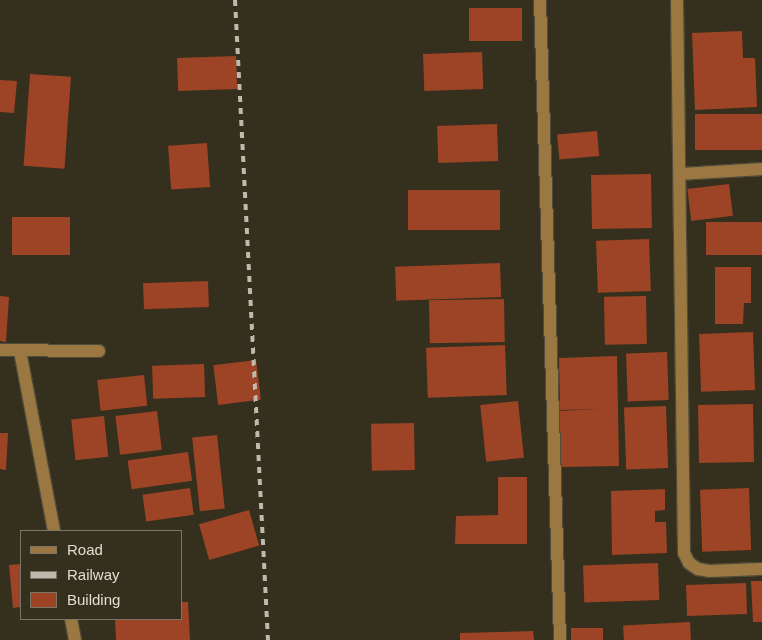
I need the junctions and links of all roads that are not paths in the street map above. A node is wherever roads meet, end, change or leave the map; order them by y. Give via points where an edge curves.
1 (540, 0) edge
2 (677, 0) edge
3 (762, 169) edge
4 (680, 174) junction
5 (0, 350) edge
6 (20, 351) junction
7 (99, 351) dead end
8 (54, 530) edge
9 (762, 569) edge
10 (71, 620) edge
11 (75, 640) edge
12 (560, 640) edge

1 - 12 street
2 - 4 street
3 - 4 street
4 - 9 street via 684,553 689,563 698,569
5 - 6 street
6 - 7 street
6 - 8 street
10 - 11 street

